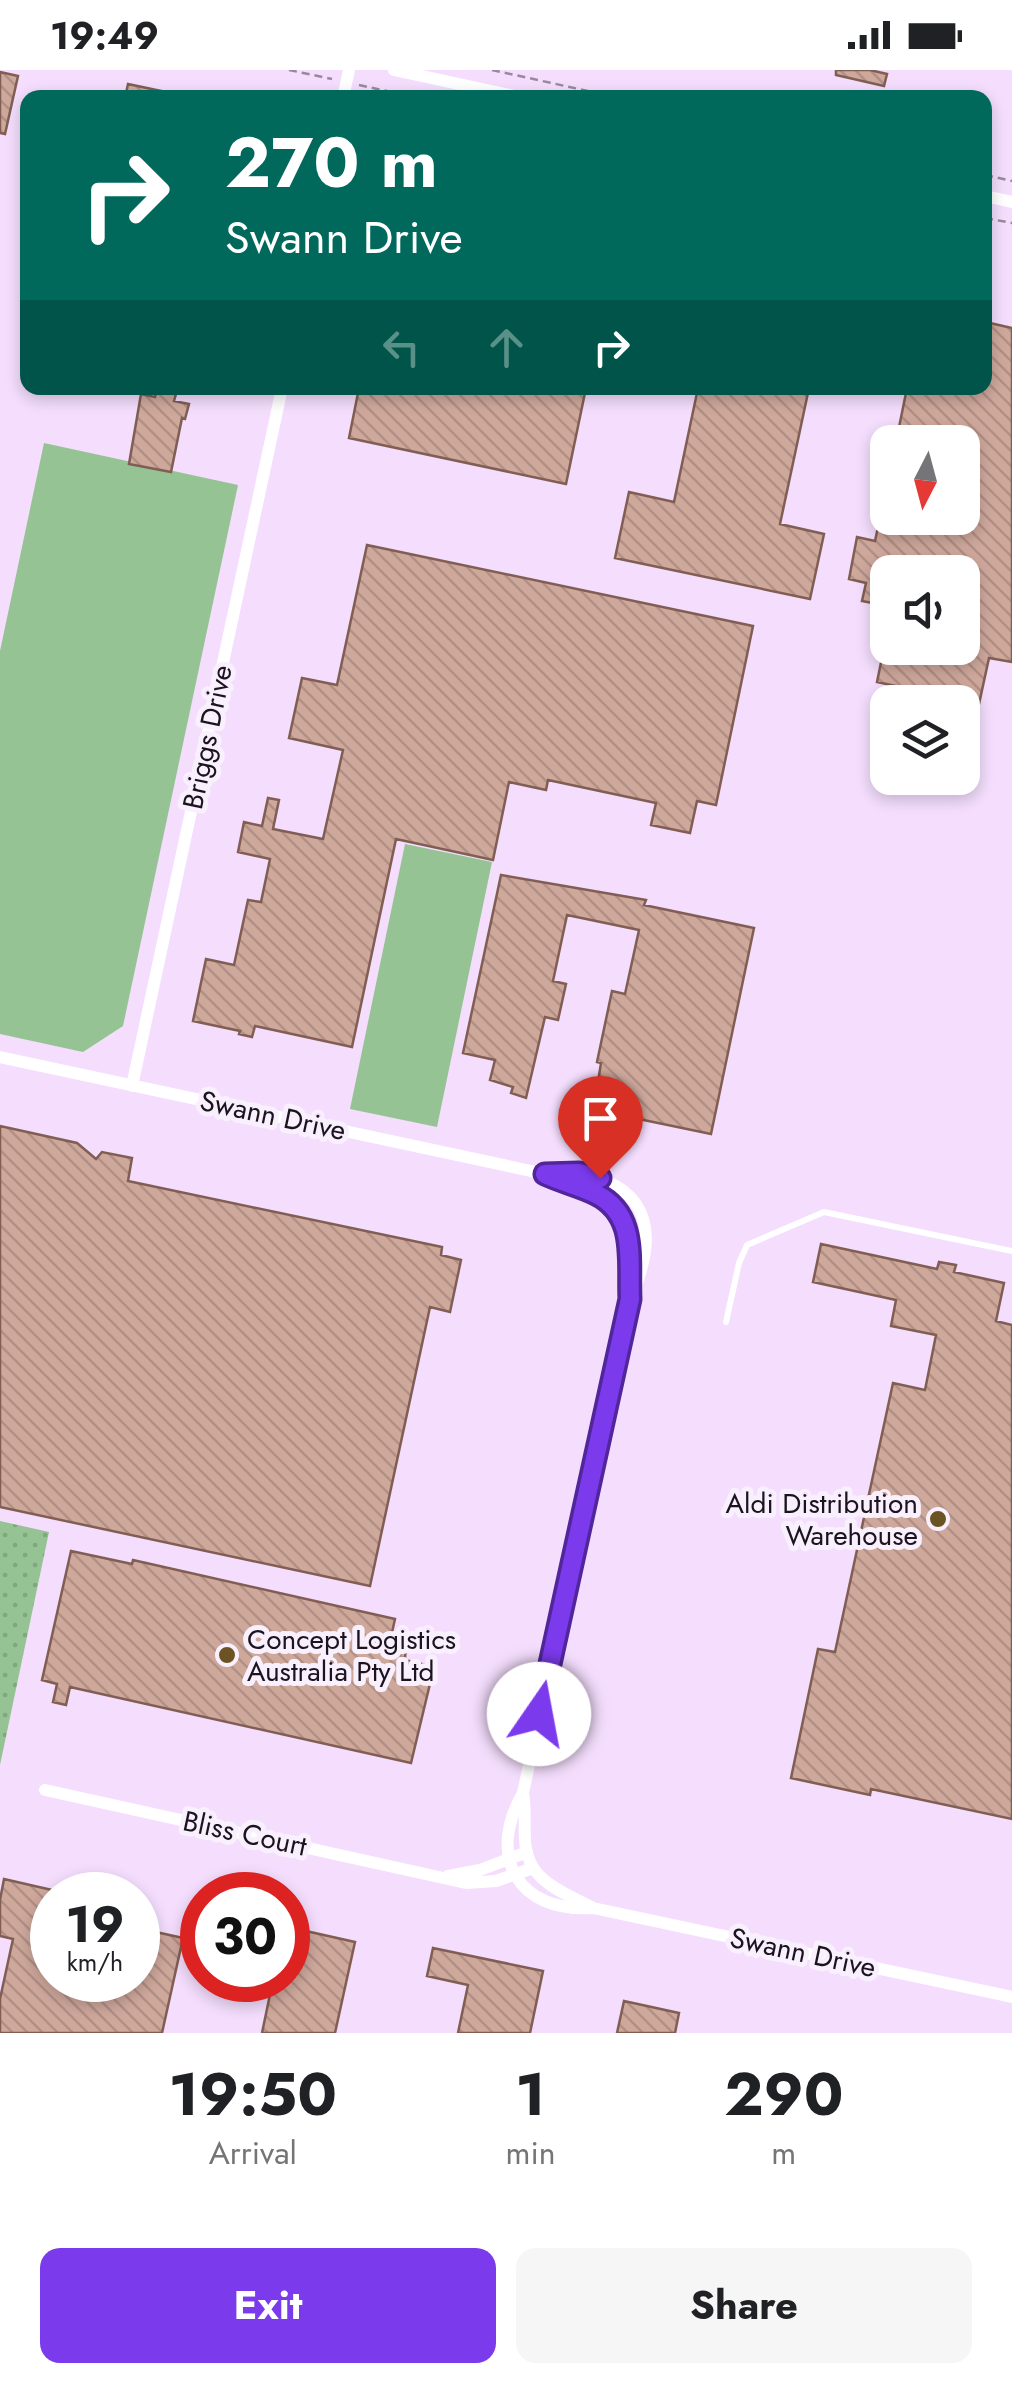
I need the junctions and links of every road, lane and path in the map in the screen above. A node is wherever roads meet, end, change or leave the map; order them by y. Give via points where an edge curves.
1 (394, 70) edge
2 (492, 70) edge
3 (486, 90) edge
4 (583, 90) edge
5 (280, 395) edge
6 (0, 1057) edge
7 (132, 1086) junction
8 (1012, 1251) edge
9 (726, 1322) dead end
10 (45, 1790) dead end
11 (523, 1793) junction
12 (527, 1852) junction
13 (509, 1859) junction
14 (533, 1868) junction
15 (446, 1876) junction
16 (514, 1876) junction
17 (593, 1908) junction
18 (1012, 1997) edge

1 - 3 street
2 - 4 path
5 - 7 street, Briggs Drive
6 - 7 street, Swann Drive
7 - 11 street, Swann Drive via 545,1174 579,1173 600,1178 637,1206 647,1246 643,1270 630,1299
8 - 9 lane via 819,1213 747,1245
10 - 15 street, Bliss Court
11 - 12 street, Swann Drive
11 - 13 street, Swann Drive via 508,1832
12 - 13 street, Bliss Court
12 - 14 street, Swann Drive
13 - 15 street, Bliss Court
13 - 16 street, Swann Drive
14 - 16 street, Bliss Court
14 - 17 street, Swann Drive via 550,1887
15 - 16 street, Bliss Court via 474,1884
16 - 17 street, Swann Drive via 543,1902
17 - 18 street, Swann Drive

